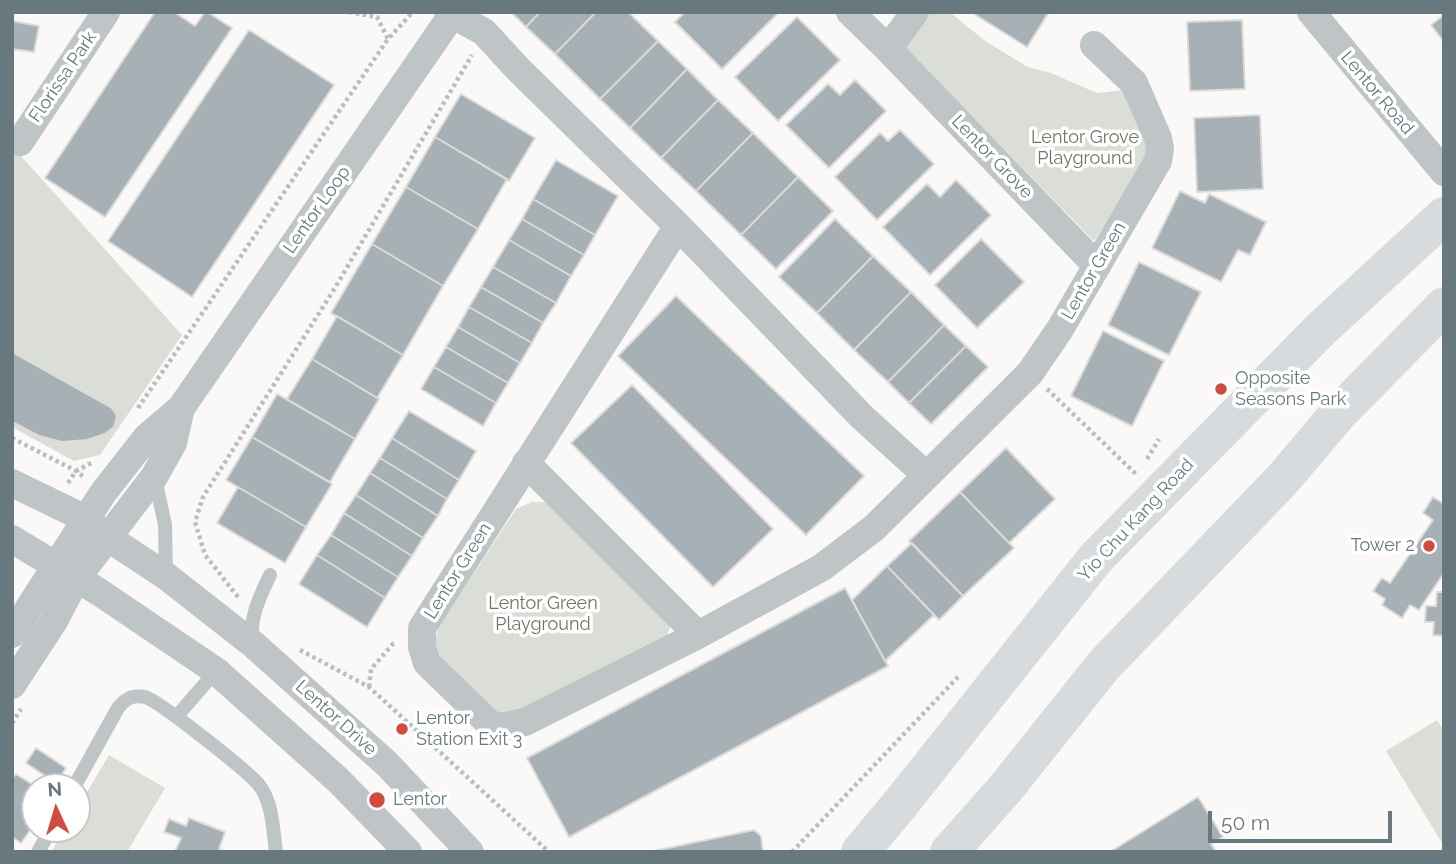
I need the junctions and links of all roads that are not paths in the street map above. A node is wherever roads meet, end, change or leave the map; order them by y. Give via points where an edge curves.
1 (106, 12) edge
2 (850, 12) edge
3 (915, 12) edge
4 (1311, 12) edge
5 (452, 13) edge
6 (1094, 44) dead end
7 (888, 49) junction
8 (20, 142) dead end
9 (1444, 172) edge
10 (1444, 216) edge
11 (678, 226) junction
12 (1097, 266) junction
13 (1444, 306) edge
14 (180, 408) junction
15 (526, 463) junction
16 (926, 475) junction
17 (155, 477) junction
18 (22, 488) edge
19 (96, 528) junction
20 (12, 539) edge
21 (66, 572) junction
22 (270, 575) dead end
23 (166, 576) junction
24 (12, 634) edge
25 (698, 635) junction
26 (254, 645) junction
27 (216, 671) junction
28 (12, 684) edge
29 (177, 716) junction
30 (82, 773) edge
31 (276, 852) edge
32 (408, 852) edge
33 (470, 852) edge
34 (860, 852) edge
35 (949, 852) edge

1 - 8 street, Florissa Park
2 - 7 street, Lentor Grove
3 - 7 street
4 - 9 street, Lentor Road
5 - 11 street via 484,32
5 - 14 street, Lentor Loop
6 - 12 street, Lentor Green via 1134,83 1160,149 1158,161
7 - 12 street, Lentor Grove
10 - 34 main road, Yio Chu Kang Road via 1321,328 1096,558
11 - 15 street, Lentor Green
11 - 16 street via 862,416
12 - 16 street, Lentor Green via 1030,373
13 - 35 main road via 1104,665
14 - 17 street, Lentor Loop via 173,443
14 - 19 street, Lentor Loop via 146,438 103,493
15 - 25 street
15 - 25 street, Lentor Green via 422,628 427,663 472,710 500,727 525,722
16 - 25 street, Lentor Green via 874,528 821,568
17 - 19 street, Lentor Loop
17 - 23 lane via 165,525
18 - 19 street
19 - 21 street
19 - 23 street
20 - 21 street
21 - 24 street
21 - 27 street
21 - 28 street via 54,621
22 - 26 lane via 254,617
23 - 26 street, Lentor Drive
26 - 33 street, Lentor Drive via 387,764
27 - 29 lane
27 - 32 street via 338,780
29 - 30 lane via 144,696 125,700
29 - 31 lane via 258,784 267,799

